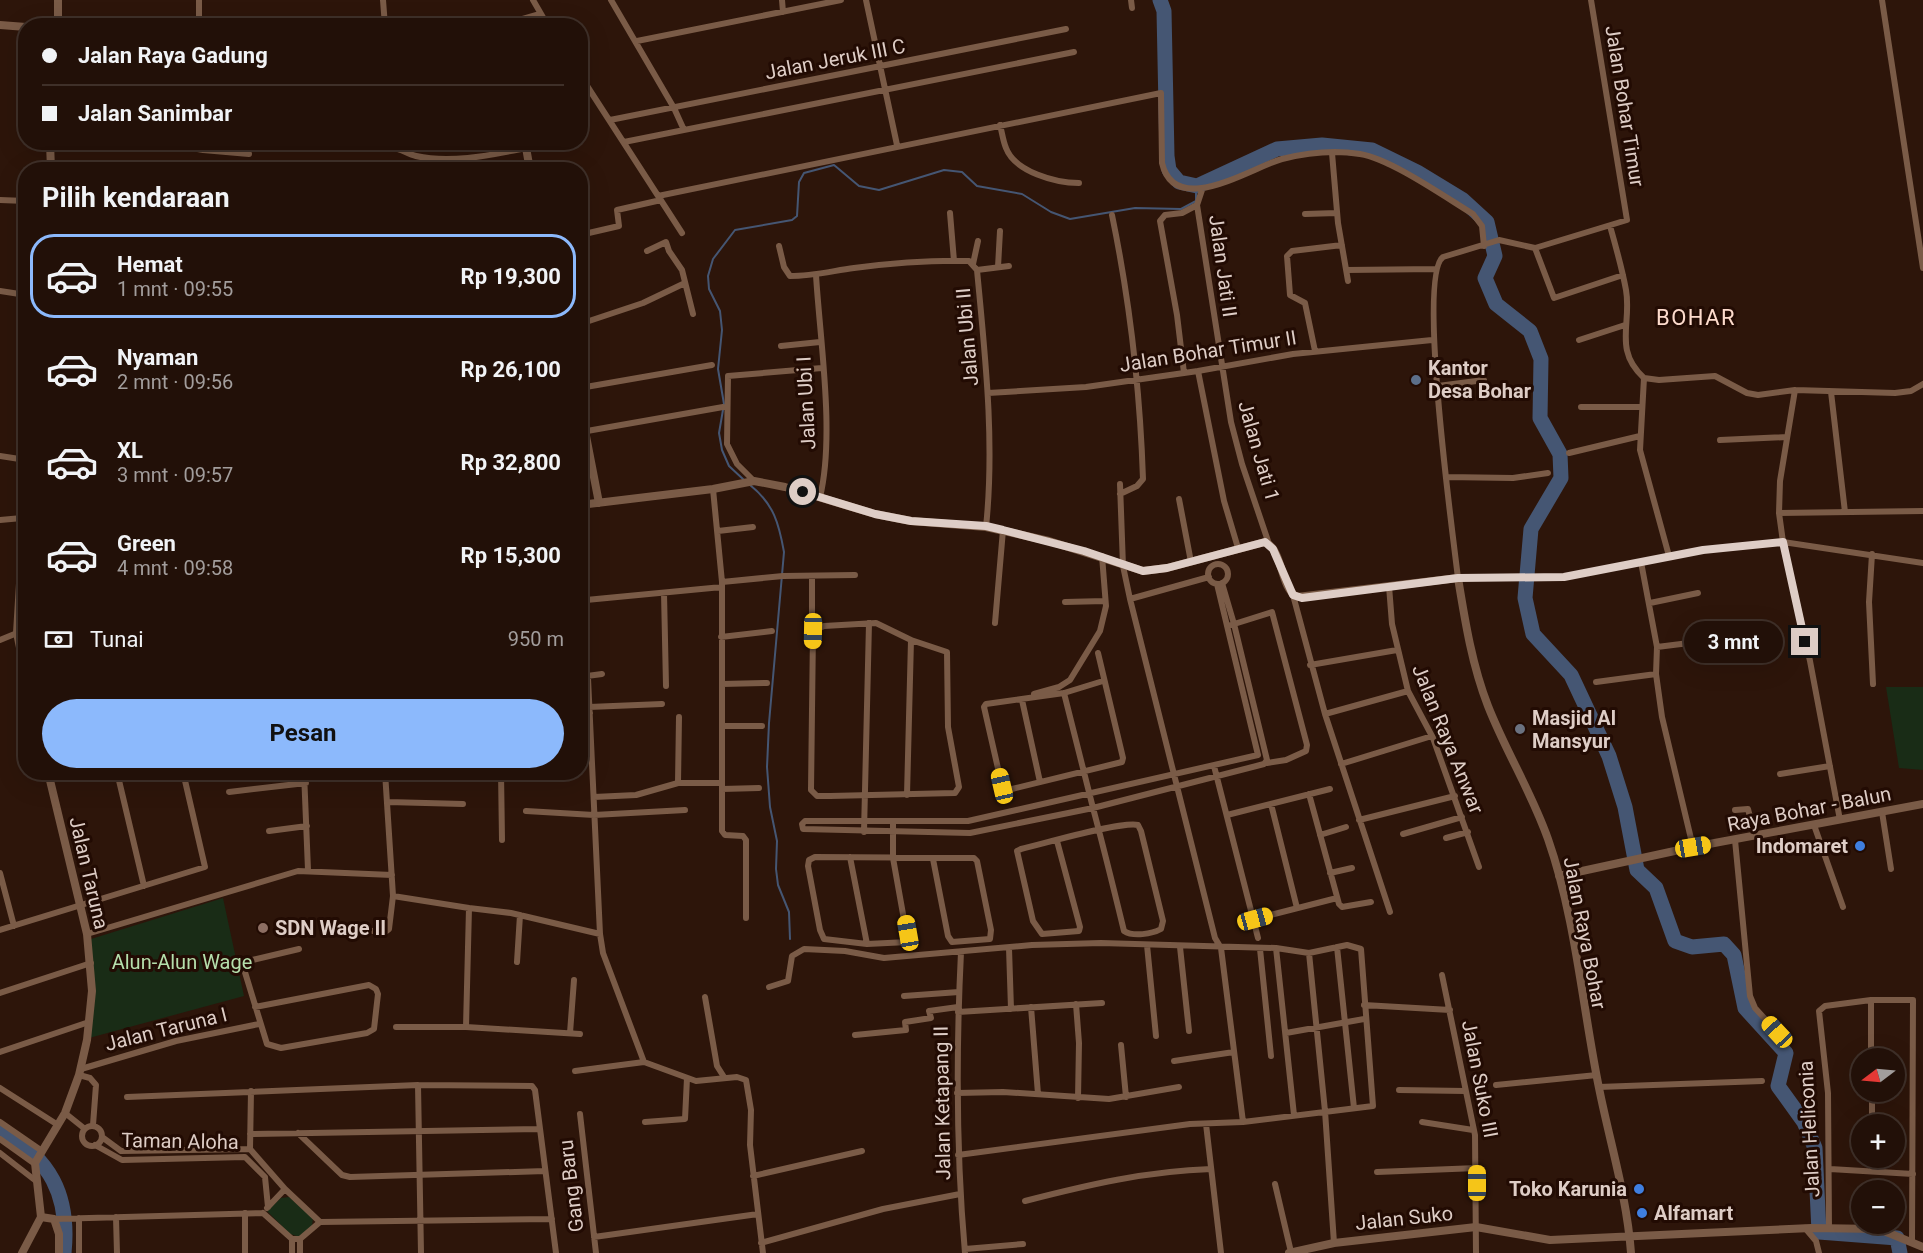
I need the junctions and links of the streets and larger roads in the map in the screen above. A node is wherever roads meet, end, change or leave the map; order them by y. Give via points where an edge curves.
1 (58, 0) edge
2 (199, 0) edge
3 (383, 0) edge
4 (533, 0) edge
5 (611, 0) edge
6 (782, 0) edge
7 (841, 0) edge
8 (866, 0) edge
9 (1131, 0) edge
10 (1591, 0) edge
11 (1882, 0) edge
12 (1132, 8) dead end
13 (783, 12) junction
14 (540, 14) junction
15 (58, 18) edge
16 (199, 18) edge
17 (384, 18) edge
18 (526, 18) edge
19 (543, 18) edge
20 (0, 25) edge
21 (18, 26) edge
22 (1066, 29) dead end
23 (637, 41) junction
24 (1074, 52) dead end
25 (880, 66) junction
26 (588, 87) edge
27 (885, 89) junction
28 (675, 108) junction
29 (610, 120) junction
30 (1000, 125) junction
31 (684, 130) junction
32 (624, 142) junction
33 (897, 146) junction
34 (203, 150) edge
35 (400, 150) edge
36 (500, 150) edge
37 (1332, 153) junction
38 (249, 154) dead end
39 (1079, 183) dead end
40 (1198, 190) junction
41 (659, 198) junction
42 (0, 200) edge
43 (18, 201) edge
44 (1197, 205) junction
45 (950, 213) dead end
46 (1337, 213) junction
47 (1305, 214) dead end
48 (1112, 215) dead end
49 (1610, 226) junction
50 (1000, 231) dead end
51 (588, 233) edge
52 (682, 233) dead end
53 (978, 241) dead end
54 (1342, 245) junction
55 (1486, 245) junction
56 (779, 246) dead end
57 (1535, 248) junction
58 (647, 251) dead end
59 (954, 261) junction
60 (1008, 266) dead end
61 (975, 267) junction
62 (998, 267) junction
63 (1923, 268) edge
64 (1436, 269) junction
65 (1347, 270) junction
66 (816, 275) junction
67 (1623, 275) junction
68 (1348, 281) dead end
69 (686, 283) junction
70 (0, 291) edge
71 (18, 294) edge
72 (693, 314) dead end
73 (588, 321) edge
74 (1625, 325) junction
75 (1432, 340) junction
76 (1580, 340) dead end
77 (820, 342) junction
78 (781, 346) dead end
79 (1315, 351) junction
80 (712, 366) dead end
81 (1221, 367) junction
82 (822, 368) junction
83 (1198, 371) junction
84 (1184, 373) junction
85 (1137, 378) junction
86 (1644, 378) junction
87 (1484, 380) dead end
88 (1923, 384) edge
89 (1438, 386) junction
90 (588, 387) edge
91 (1795, 390) junction
92 (1832, 392) junction
93 (988, 393) junction
94 (723, 407) dead end
95 (1581, 407) dead end
96 (1642, 407) junction
97 (588, 431) edge
98 (1640, 436) junction
99 (588, 437) edge
100 (1787, 437) junction
101 (1720, 440) dead end
102 (1569, 453) dead end
103 (0, 456) edge
104 (18, 459) edge
105 (1548, 473) dead end
106 (1446, 477) junction
107 (750, 481) junction
108 (1120, 484) dead end
109 (713, 489) junction
110 (1120, 494) junction
111 (820, 497) junction
112 (1179, 499) dead end
113 (599, 503) junction
114 (588, 504) edge
115 (1923, 511) edge
116 (1845, 512) junction
117 (1779, 513) junction
118 (18, 518) edge
119 (0, 520) edge
120 (986, 526) junction
121 (753, 527) dead end
122 (1003, 530) junction
123 (718, 531) junction
124 (1783, 542) junction
125 (1269, 544) junction
126 (1238, 548) junction
127 (1872, 554) junction
128 (1102, 556) junction
129 (1212, 556) junction
130 (1669, 556) junction
131 (1191, 562) junction
132 (1641, 562) junction
133 (1923, 563) edge
134 (1214, 565) junction
135 (1123, 566) junction
136 (855, 575) dead end
137 (812, 576) junction
138 (1209, 577) junction
139 (1458, 578) junction
140 (1219, 584) junction
141 (722, 585) junction
142 (1389, 586) junction
143 (664, 593) junction
144 (1698, 593) dead end
145 (18, 595) edge
146 (1293, 595) junction
147 (1130, 599) junction
148 (588, 600) edge
149 (1105, 601) junction
150 (1065, 602) dead end
151 (1650, 603) junction
152 (812, 616) dead end
153 (869, 623) junction
154 (995, 623) dead end
155 (1231, 625) junction
156 (772, 631) dead end
157 (16, 633) junction
158 (721, 637) junction
159 (0, 640) edge
160 (910, 640) junction
161 (1705, 641) dead end
162 (18, 642) edge
163 (1657, 647) junction
164 (1397, 650) junction
165 (1098, 653) dead end
166 (1310, 665) junction
167 (602, 674) dead end
168 (1656, 674) junction
169 (588, 676) edge
170 (1103, 681) junction
171 (1596, 682) dead end
172 (767, 683) dead end
173 (722, 684) junction
174 (1873, 684) dead end
175 (666, 686) dead end
176 (1408, 691) junction
177 (1247, 692) junction
178 (588, 693) edge
179 (1064, 693) junction
180 (1034, 694) dead end
181 (1022, 700) junction
182 (662, 704) dead end
183 (589, 710) junction
184 (1324, 714) junction
185 (679, 717) dead end
186 (722, 726) junction
187 (762, 726) dead end
188 (1432, 736) junction
189 (1267, 762) junction
190 (1341, 764) junction
191 (1214, 766) junction
192 (1830, 766) junction
193 (1084, 772) junction
194 (1780, 774) dead end
195 (1173, 775) junction
196 (1217, 777) junction
197 (50, 780) edge
198 (119, 780) edge
199 (185, 780) edge
200 (305, 780) edge
201 (386, 780) edge
202 (501, 780) edge
203 (1040, 782) junction
204 (306, 783) junction
205 (678, 783) junction
206 (722, 786) junction
207 (1176, 786) junction
208 (759, 788) dead end
209 (1330, 789) dead end
210 (229, 792) dead end
211 (1089, 794) junction
212 (1309, 794) junction
213 (907, 795) junction
214 (1455, 795) junction
215 (865, 796) junction
216 (594, 797) junction
217 (388, 802) junction
218 (462, 804) dead end
219 (1271, 804) junction
220 (1923, 804) edge
221 (1028, 807) junction
222 (1093, 808) junction
223 (685, 810) dead end
224 (1735, 810) dead end
225 (526, 811) dead end
226 (1881, 812) junction
227 (594, 814) junction
228 (1227, 816) junction
229 (1462, 817) junction
230 (1031, 820) junction
231 (1359, 820) junction
232 (1840, 820) junction
233 (968, 821) junction
234 (864, 822) junction
235 (893, 822) junction
236 (1814, 825) junction
237 (307, 826) junction
238 (1346, 827) dead end
239 (269, 831) dead end
240 (1099, 831) junction
241 (864, 832) junction
242 (1468, 832) junction
243 (893, 833) junction
244 (970, 833) junction
245 (1403, 834) dead end
246 (1320, 835) junction
247 (1755, 836) junction
248 (1446, 838) dead end
249 (502, 840) dead end
250 (1735, 840) junction
251 (1057, 841) junction
252 (1693, 847) junction
253 (850, 857) junction
254 (893, 858) junction
255 (933, 859) junction
256 (1479, 867) dead end
257 (1352, 868) dead end
258 (1891, 869) dead end
259 (308, 870) junction
260 (0, 873) edge
261 (1330, 873) junction
262 (392, 875) junction
263 (1559, 876) junction
264 (144, 886) junction
265 (393, 896) junction
266 (1337, 897) junction
267 (1371, 902) dead end
268 (80, 905) junction
269 (1843, 907) dead end
270 (469, 908) junction
271 (1297, 908) junction
272 (1390, 912) dead end
273 (520, 915) junction
274 (746, 918) dead end
275 (1255, 919) junction
276 (14, 926) junction
277 (326, 927) dead end
278 (0, 930) edge
279 (87, 934) junction
280 (600, 934) junction
281 (1258, 938) dead end
282 (867, 944) junction
283 (1147, 945) junction
284 (1180, 947) junction
285 (1337, 947) junction
286 (1008, 948) junction
287 (1221, 948) junction
288 (1276, 948) junction
289 (299, 949) dead end
290 (1260, 949) junction
291 (960, 952) junction
292 (1309, 953) junction
293 (517, 962) dead end
294 (91, 963) junction
295 (1442, 975) dead end
296 (574, 980) dead end
297 (769, 987) dead end
298 (959, 992) junction
299 (0, 993) edge
300 (904, 996) dead end
301 (705, 997) dead end
302 (1871, 1000) junction
303 (1102, 1003) dead end
304 (1076, 1004) junction
305 (1364, 1005) junction
306 (255, 1007) junction
307 (1031, 1007) junction
308 (958, 1009) junction
309 (1011, 1009) junction
310 (1450, 1010) junction
311 (1364, 1019) junction
312 (89, 1022) junction
313 (1345, 1022) junction
314 (260, 1024) junction
315 (396, 1027) dead end
316 (466, 1027) junction
317 (1316, 1028) junction
318 (1189, 1031) dead end
319 (1286, 1032) junction
320 (1777, 1032) dead end
321 (570, 1033) junction
322 (580, 1034) dead end
323 (855, 1035) dead end
324 (1155, 1036) dead end
325 (1121, 1045) dead end
326 (1871, 1048) edge
327 (0, 1052) edge
328 (1234, 1052) junction
329 (1271, 1056) dead end
330 (1174, 1061) dead end
331 (644, 1062) junction
332 (575, 1071) dead end
333 (80, 1072) junction
334 (1597, 1076) junction
335 (724, 1077) junction
336 (687, 1078) junction
337 (1762, 1082) dead end
338 (418, 1085) junction
339 (1496, 1085) dead end
340 (1179, 1087) dead end
341 (1599, 1087) junction
342 (0, 1088) edge
343 (1399, 1090) dead end
344 (251, 1091) junction
345 (1465, 1091) junction
346 (957, 1093) junction
347 (1038, 1094) junction
348 (127, 1097) dead end
349 (1126, 1097) junction
350 (1078, 1098) junction
351 (1354, 1107) junction
352 (1325, 1111) junction
353 (65, 1113) junction
354 (580, 1114) dead end
355 (1294, 1115) junction
356 (0, 1122) edge
357 (645, 1122) dead end
358 (1244, 1122) junction
359 (1422, 1122) dead end
360 (1206, 1124) junction
361 (58, 1125) junction
362 (93, 1125) junction
363 (84, 1129) junction
364 (540, 1129) junction
365 (1473, 1130) junction
366 (419, 1132) junction
367 (298, 1133) junction
368 (250, 1134) junction
369 (102, 1137) junction
370 (0, 1139) edge
371 (95, 1145) junction
372 (43, 1149) junction
373 (250, 1149) junction
374 (862, 1151) dead end
375 (0, 1153) edge
376 (958, 1155) junction
377 (35, 1162) junction
378 (1477, 1168) junction
379 (1872, 1168) edge
380 (1211, 1169) junction
381 (1830, 1169) junction
382 (545, 1171) junction
383 (1377, 1172) dead end
384 (1872, 1172) junction
385 (1913, 1174) junction
386 (420, 1176) junction
387 (753, 1176) junction
388 (36, 1180) junction
389 (1275, 1184) dead end
390 (285, 1189) junction
391 (960, 1194) junction
392 (1025, 1201) dead end
393 (265, 1210) junction
394 (245, 1213) junction
395 (758, 1214) junction
396 (41, 1217) junction
397 (116, 1217) junction
398 (77, 1218) junction
399 (56, 1219) junction
400 (552, 1219) junction
401 (320, 1222) junction
402 (420, 1222) junction
403 (1476, 1227) junction
404 (1826, 1227) junction
405 (1808, 1228) junction
406 (1630, 1236) junction
407 (594, 1237) junction
408 (292, 1239) junction
409 (300, 1239) junction
410 (761, 1243) junction
411 (1334, 1243) junction
412 (1023, 1244) dead end
413 (1324, 1244) junction
414 (1919, 1248) edge
415 (965, 1251) edge
416 (22, 1253) edge
417 (59, 1253) edge
418 (79, 1253) edge
419 (117, 1253) edge
420 (245, 1253) edge
421 (292, 1253) edge
422 (300, 1253) edge
423 (421, 1253) edge
424 (556, 1253) edge
425 (596, 1253) edge
426 (763, 1253) edge
427 (1221, 1253) edge
428 (1290, 1253) edge
429 (1328, 1253) edge
430 (1476, 1253) edge
431 (1631, 1253) edge
432 (1819, 1253) edge

1 - 15 street
2 - 16 street
3 - 17 street
4 - 14 street
5 - 23 street
6 - 13 street
7 - 13 street
8 - 25 street
9 - 12 street
10 - 49 street, Jalan Bohar Timur via 1627,217 1624,223
11 - 63 street
13 - 23 street
14 - 18 street
14 - 19 street
20 - 21 street
22 - 25 street, Jalan Jeruk III C
23 - 28 street
24 - 27 street
25 - 27 street
25 - 28 street, Jalan Jeruk III C
26 - 29 street
27 - 31 street
27 - 33 street
28 - 29 street, Jalan Jeruk III C
28 - 31 street
29 - 32 street
30 - 33 street
30 - 39 street via 1013,160 1047,179
30 - 40 street via 1161,93 1163,169 1177,183
31 - 32 street
32 - 41 street
33 - 41 street
34 - 38 street
35 - 36 street via 438,158
37 - 40 street via 1300,155 1267,164
37 - 46 street
37 - 55 street via 1372,158 1473,214 1482,226
40 - 44 street
41 - 51 street via 617,210 619,226
41 - 52 street
42 - 43 street
44 - 81 street, Jalan Jati II
44 - 84 street via 1187,212 1166,215 1160,221
45 - 59 street
46 - 47 street
46 - 54 street
48 - 85 street via 1127,288
49 - 57 street
49 - 67 street
50 - 62 street
53 - 61 street
54 - 65 street
54 - 79 street via 1292,251 1287,256 1289,294 1307,307
55 - 57 street via 1498,240
55 - 64 street via 1443,257
56 - 66 street, Jalan Ubi II via 790,276
57 - 67 street via 1554,298
58 - 69 street via 666,242
59 - 61 street, Jalan Ubi II
59 - 66 street, Jalan Ubi II via 899,262
60 - 62 street
61 - 62 street
61 - 93 street, Jalan Ubi II
64 - 65 street
64 - 75 street
65 - 68 street
66 - 77 street
67 - 74 street via 1628,300
69 - 72 street
69 - 73 street
70 - 71 street
74 - 76 street
74 - 86 street via 1631,363
75 - 79 street, Jalan Bohar Timur II
75 - 89 street
77 - 78 street
77 - 82 street, Jalan Ubi I
79 - 81 street, Jalan Bohar Timur II
80 - 90 street
81 - 83 street, Jalan Bohar Timur II
81 - 125 street, Jalan Jati 1 via 1242,464
82 - 107 street via 728,376 727,444
82 - 111 street, Jalan Ubi I via 826,440
83 - 84 street, Jalan Bohar Timur II
83 - 126 street via 1224,501
84 - 85 street, Jalan Bohar Timur II
85 - 93 street, Jalan Bohar Timur II via 1086,387
85 - 110 street via 1143,479
86 - 91 street via 1679,380 1712,376 1752,394
86 - 96 street
87 - 89 street
88 - 92 street via 1895,393
89 - 106 street
91 - 92 street
91 - 100 street
92 - 116 street
93 - 120 street, Jalan Ubi II
94 - 97 street
95 - 96 street
96 - 98 street
98 - 102 street
98 - 130 street via 1642,459
99 - 113 street
100 - 101 street
100 - 117 street
103 - 104 street
105 - 106 street via 1513,478
106 - 139 street
107 - 109 street
107 - 111 street
108 - 110 street
109 - 113 street
109 - 123 street
110 - 135 street
111 - 120 street via 911,521
112 - 131 street
113 - 114 street
115 - 116 street
116 - 117 street
117 - 124 street
118 - 119 street
120 - 122 street
121 - 123 street
122 - 128 street
122 - 154 street
123 - 141 street
124 - 127 street
124 - 130 street
124 - 192 street
125 - 126 street via 1259,542
125 - 146 street
126 - 129 street
127 - 133 street
127 - 174 street via 1869,602
128 - 135 street
128 - 149 street
129 - 131 street
129 - 134 street
130 - 132 street
131 - 135 street via 1143,571
132 - 139 street via 1564,577
132 - 151 street
134 - 138 street
134 - 140 street via 1224,566 1228,572 1227,579
135 - 147 street
136 - 137 street
137 - 141 street
137 - 152 street
138 - 140 street
138 - 147 street
139 - 142 street
139 - 263 street, Jalan Raya Bohar via 1481,685 1539,813
140 - 155 street
141 - 143 street
141 - 158 street
142 - 146 street via 1302,598
142 - 164 street, Jalan Raya Anwar
143 - 148 street
143 - 175 street
144 - 151 street
145 - 157 street
146 - 166 street
147 - 195 street
149 - 150 street
149 - 180 street via 1100,631 1070,680
151 - 163 street
153 - 160 street via 883,625
153 - 215 street
153 - 215 street via 824,626 813,631 811,790 817,796
155 - 177 street
155 - 189 street via 1272,612 1307,745 1306,751 1297,756
156 - 158 street
157 - 159 street
157 - 162 street
158 - 173 street
160 - 213 street
160 - 213 street via 947,652 948,727 959,787 955,793
161 - 163 street
163 - 168 street
164 - 166 street
164 - 176 street, Jalan Raya Anwar
165 - 170 street
166 - 184 street
167 - 169 street
168 - 171 street
168 - 252 street via 1662,717
170 - 179 street
170 - 193 street via 1123,758 1119,765
172 - 173 street
173 - 186 street
176 - 184 street
176 - 188 street, Jalan Raya Anwar
177 - 189 street
177 - 191 street via 1259,754
178 - 183 street
179 - 181 street
179 - 193 street
181 - 203 street
181 - 203 street via 989,701 984,707 1002,786 1012,789
182 - 183 street
183 - 216 street
184 - 190 street
185 - 205 street
186 - 187 street
186 - 206 street
188 - 190 street
188 - 214 street, Jalan Raya Anwar
189 - 196 street
190 - 231 street
191 - 195 street
191 - 196 street
192 - 194 street
192 - 232 street
193 - 203 street
193 - 211 street
195 - 207 street
195 - 211 street
196 - 207 street
196 - 228 street
197 - 268 street, Jalan Taruna
198 - 264 street
199 - 264 street via 206,865
200 - 204 street
201 - 217 street
202 - 249 street
204 - 210 street
204 - 237 street
205 - 206 street
205 - 216 street via 636,795
206 - 208 street
206 - 274 street via 722,831 746,840
207 - 222 street
207 - 287 street via 1215,938
209 - 212 street
211 - 221 street
211 - 222 street
212 - 219 street
212 - 246 street
213 - 215 street
214 - 229 street, Jalan Raya Anwar
214 - 231 street
215 - 234 street
216 - 227 street
217 - 218 street
217 - 262 street
219 - 228 street
219 - 271 street
220 - 226 street, Raya Bohar - Balun
221 - 230 street
221 - 233 street
222 - 230 street
222 - 240 street
223 - 227 street
224 - 247 street via 1748,809
225 - 227 street
226 - 232 street, Raya Bohar - Balun
226 - 258 street
227 - 280 street
228 - 275 street
229 - 242 street, Jalan Raya Anwar
229 - 245 street
230 - 244 street
231 - 272 street
232 - 236 street, Raya Bohar - Balun
233 - 235 street
233 - 244 street
234 - 235 street
234 - 241 street
234 - 241 street via 805,821 802,827
235 - 243 street
236 - 247 street, Raya Bohar - Balun
236 - 269 street
237 - 239 street
237 - 259 street
238 - 246 street
240 - 240 street via 1125,933 1154,933 1161,929 1163,921 1138,825
240 - 251 street
241 - 243 street
242 - 248 street
242 - 256 street, Jalan Raya Anwar
243 - 244 street
243 - 254 street
246 - 261 street
247 - 250 street, Raya Bohar - Balun
250 - 252 street, Raya Bohar - Balun
250 - 320 street via 1750,996 1755,1008
251 - 251 street via 1017,853 1033,921 1037,930 1047,935 1079,931 1080,927
252 - 263 street, Raya Bohar - Balun
253 - 254 street
253 - 282 street
253 - 282 street via 809,860 820,930 826,940
254 - 255 street
254 - 282 street via 908,942
255 - 255 street via 952,942 990,939 975,859
257 - 261 street
259 - 262 street
259 - 279 street
260 - 276 street
261 - 266 street
262 - 265 street
263 - 334 street, Jalan Raya Bohar
264 - 268 street
265 - 270 street
265 - 277 street via 388,931
266 - 267 street via 1342,907
266 - 271 street
268 - 276 street
268 - 279 street, Jalan Taruna
270 - 273 street
270 - 316 street
271 - 275 street
273 - 280 street
273 - 293 street
275 - 281 street
276 - 278 street
279 - 294 street, Jalan Taruna
280 - 331 street
283 - 284 street
283 - 286 street
283 - 324 street
284 - 287 street
284 - 318 street
285 - 292 street
285 - 305 street via 1361,949
285 - 313 street
286 - 291 street
286 - 309 street
287 - 290 street
287 - 328 street
288 - 290 street
288 - 292 street
288 - 319 street
289 - 306 street via 244,965
290 - 329 street
291 - 297 street via 884,958 845,951 800,951 789,960 788,981
291 - 298 street, Jalan Ketapang II
292 - 317 street
294 - 299 street
294 - 312 street, Jalan Taruna
295 - 310 street, Jalan Suko III
296 - 321 street
298 - 300 street
298 - 308 street, Jalan Ketapang II
301 - 335 street via 717,1066
302 - 326 street
302 - 381 street, Jalan Heliconia via 1826,1006 1819,1011
302 - 385 street via 1915,1002
303 - 304 street
304 - 307 street
304 - 350 street
305 - 310 street
305 - 311 street
306 - 314 street
306 - 314 street via 369,985 378,994 376,1024 367,1033 273,1048 267,1044
307 - 309 street
307 - 347 street
308 - 309 street
308 - 323 street via 929,1011 931,1018 905,1022 906,1030
308 - 346 street, Jalan Ketapang II
310 - 345 street, Jalan Suko III
311 - 313 street
311 - 351 street via 1373,1106
312 - 327 street
312 - 333 street, Jalan Taruna
313 - 317 street
313 - 351 street
314 - 333 street, Jalan Taruna I via 176,1041
315 - 316 street
316 - 321 street
317 - 319 street
317 - 352 street
319 - 355 street
321 - 322 street
325 - 349 street
328 - 330 street
328 - 358 street
331 - 332 street
331 - 336 street
333 - 353 street, Jalan Taruna
333 - 362 street via 96,1085
334 - 339 street
334 - 341 street, Jalan Raya Bohar
335 - 336 street via 696,1081
335 - 387 street via 742,1078 749,1089
336 - 357 street via 685,1119
337 - 341 street
338 - 344 street
338 - 364 street via 532,1086 536,1090
338 - 366 street
340 - 349 street
341 - 406 street, Jalan Raya Bohar
342 - 361 street
343 - 345 street
344 - 348 street
344 - 368 street
345 - 365 street, Jalan Suko III
346 - 347 street
346 - 376 street, Jalan Ketapang II
347 - 350 street
349 - 350 street
351 - 352 street
352 - 355 street
352 - 411 street
353 - 361 street, Jalan Taruna
353 - 363 street
354 - 407 street, Gang Baru
355 - 358 street
356 - 372 street
358 - 360 street
359 - 365 street
360 - 376 street
360 - 380 street
361 - 372 street, Jalan Taruna
362 - 363 street
362 - 369 street
363 - 371 street via 83,1141
364 - 366 street
364 - 382 street
365 - 378 street, Jalan Suko III
366 - 367 street
366 - 386 street
367 - 368 street
367 - 386 street via 342,1175
368 - 373 street
369 - 371 street
369 - 373 street, Taman Aloha via 122,1151
370 - 377 street
371 - 393 street, Taman Aloha via 122,1160 245,1157 265,1177
372 - 377 street, Jalan Taruna
373 - 390 street, Taman Aloha
374 - 387 street
375 - 388 street
376 - 391 street, Jalan Ketapang II
377 - 388 street
378 - 383 street
378 - 403 street, Jalan Suko III
379 - 384 street
380 - 392 street via 1128,1176
380 - 427 street
381 - 384 street
381 - 404 street, Jalan Heliconia
382 - 386 street
382 - 400 street
384 - 385 street
385 - 414 street
386 - 402 street
387 - 395 street
388 - 396 street
389 - 428 street
390 - 393 street
390 - 401 street, Taman Aloha
391 - 410 street via 884,1209
391 - 415 street, Jalan Ketapang II
393 - 394 street
393 - 408 street
394 - 397 street
394 - 420 street
395 - 407 street
395 - 410 street
396 - 399 street
396 - 416 street
397 - 398 street
397 - 419 street
398 - 399 street
398 - 418 street
399 - 417 street
400 - 402 street
400 - 424 street
401 - 402 street
401 - 409 street
402 - 423 street
403 - 406 street, Jalan Suko via 1550,1240
403 - 411 street, Jalan Suko
403 - 430 street, Jalan Suko III
404 - 405 street, Jalan Suko
404 - 414 street, Jalan Suko via 1879,1229
405 - 406 street, Jalan Suko
405 - 432 street
406 - 431 street, Jalan Raya Bohar
407 - 425 street, Gang Baru
408 - 409 street
408 - 421 street
409 - 422 street
410 - 426 street
411 - 413 street, Jalan Suko
412 - 415 street
413 - 428 street, Jalan Suko
413 - 429 street

